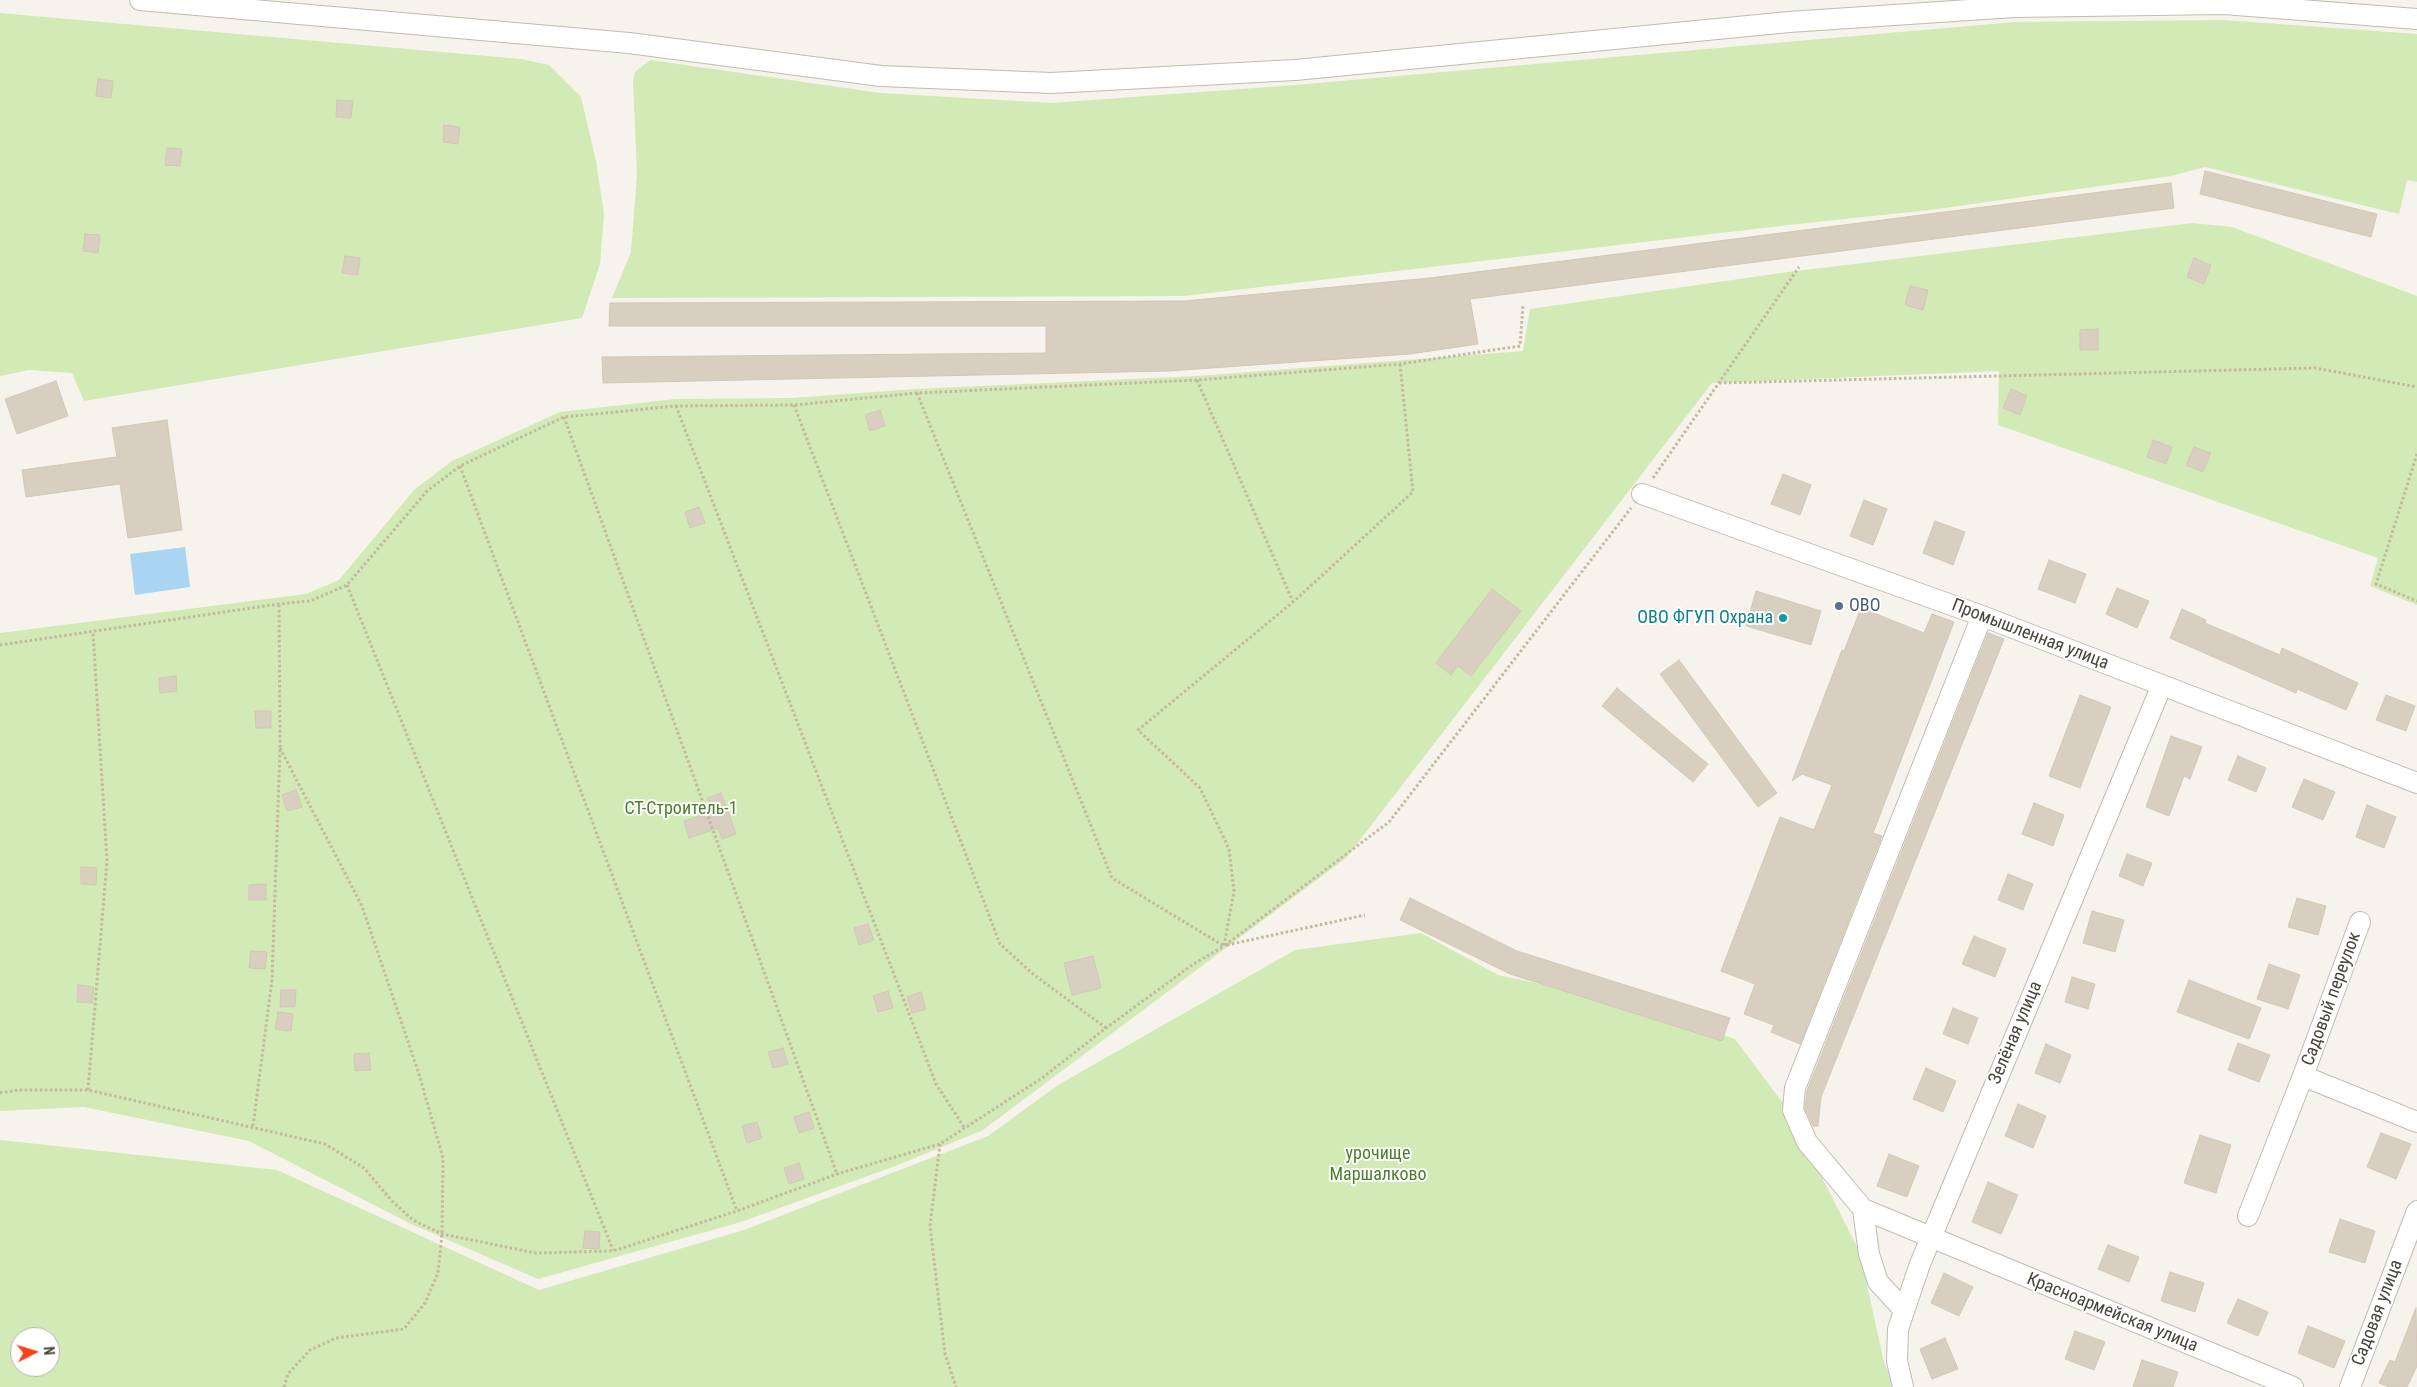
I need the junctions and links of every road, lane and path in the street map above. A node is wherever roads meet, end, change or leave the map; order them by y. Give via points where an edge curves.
1 (140, 0) edge
2 (2417, 19) edge
3 (1799, 267) dead end
4 (1523, 305) dead end
5 (1400, 364) junction
6 (1197, 380) junction
7 (1718, 383) junction
8 (2417, 387) edge
9 (917, 393) junction
10 (794, 405) junction
11 (676, 406) junction
12 (564, 417) junction
13 (2417, 454) edge
14 (460, 466) junction
15 (1642, 494) junction
16 (347, 584) junction
17 (2417, 601) edge
18 (1292, 602) junction
19 (279, 604) junction
20 (1982, 616) junction
21 (93, 633) junction
22 (0, 645) edge
23 (2162, 685) junction
24 (280, 748) junction
25 (2417, 783) edge
26 (1365, 915) dead end
27 (2360, 922) dead end
28 (1224, 946) junction
29 (1106, 1028) junction
30 (2303, 1076) junction
31 (88, 1090) junction
32 (0, 1093) edge
33 (2417, 1122) edge
34 (253, 1126) junction
35 (964, 1127) junction
36 (940, 1144) junction
37 (837, 1174) junction
38 (1863, 1209) junction
39 (737, 1211) junction
40 (2417, 1211) edge
41 (2248, 1216) dead end
42 (442, 1234) junction
43 (1930, 1238) junction
44 (613, 1251) junction
45 (1904, 1310) junction
46 (284, 1387) edge
47 (956, 1387) edge
48 (1903, 1387) edge
49 (2293, 1387) edge
50 (2350, 1387) edge

1 - 2 street via 629,43 881,76 1051,83 1295,70 1789,22 2014,7 2224,4
3 - 7 path
4 - 5 path via 1520,346
5 - 6 path
5 - 18 path via 1413,492
6 - 9 path
6 - 18 path
7 - 8 path via 2314,368
7 - 15 path
9 - 10 path
9 - 28 path via 1112,878
10 - 11 path
10 - 29 path via 1000,944 1033,974
11 - 12 path
11 - 35 path via 936,1084
12 - 14 path
12 - 37 path
13 - 17 path via 2376,584
14 - 16 path via 427,491
14 - 39 path
15 - 20 street, Промышленная улица
15 - 28 path via 1389,822
16 - 19 path via 310,601
16 - 44 path
18 - 28 path via 1138,730 1200,788 1229,849 1234,890
19 - 21 path
19 - 24 path
20 - 23 street, Промышленная улица
20 - 38 street via 1796,1088 1793,1110 1807,1142
21 - 22 path
21 - 31 path via 106,861
23 - 25 street, Промышленная улица
23 - 43 street, Зелёная улица
24 - 34 path via 272,980
24 - 42 path via 362,906 419,1074 443,1158
26 - 28 path
27 - 30 street, Садовый переулок
28 - 29 path
29 - 35 path via 1042,1078
30 - 33 street, Садовый переулок
30 - 41 street, Садовый переулок
31 - 32 path
31 - 34 path
34 - 42 path via 325,1144 364,1168 413,1220
35 - 36 path
36 - 37 path
36 - 47 path via 930,1226 945,1354
37 - 39 path
38 - 43 street, Красноармейская улица
38 - 45 street via 1869,1254 1878,1282
39 - 44 path
40 - 50 street, Садовая улица
42 - 44 path via 536,1253
42 - 46 path via 438,1273 424,1303 404,1328 336,1338 310,1350 288,1374
43 - 45 street, Зелёная улица
43 - 49 street, Красноармейская улица
45 - 48 street, Зелёная улица via 1898,1329 1897,1361

